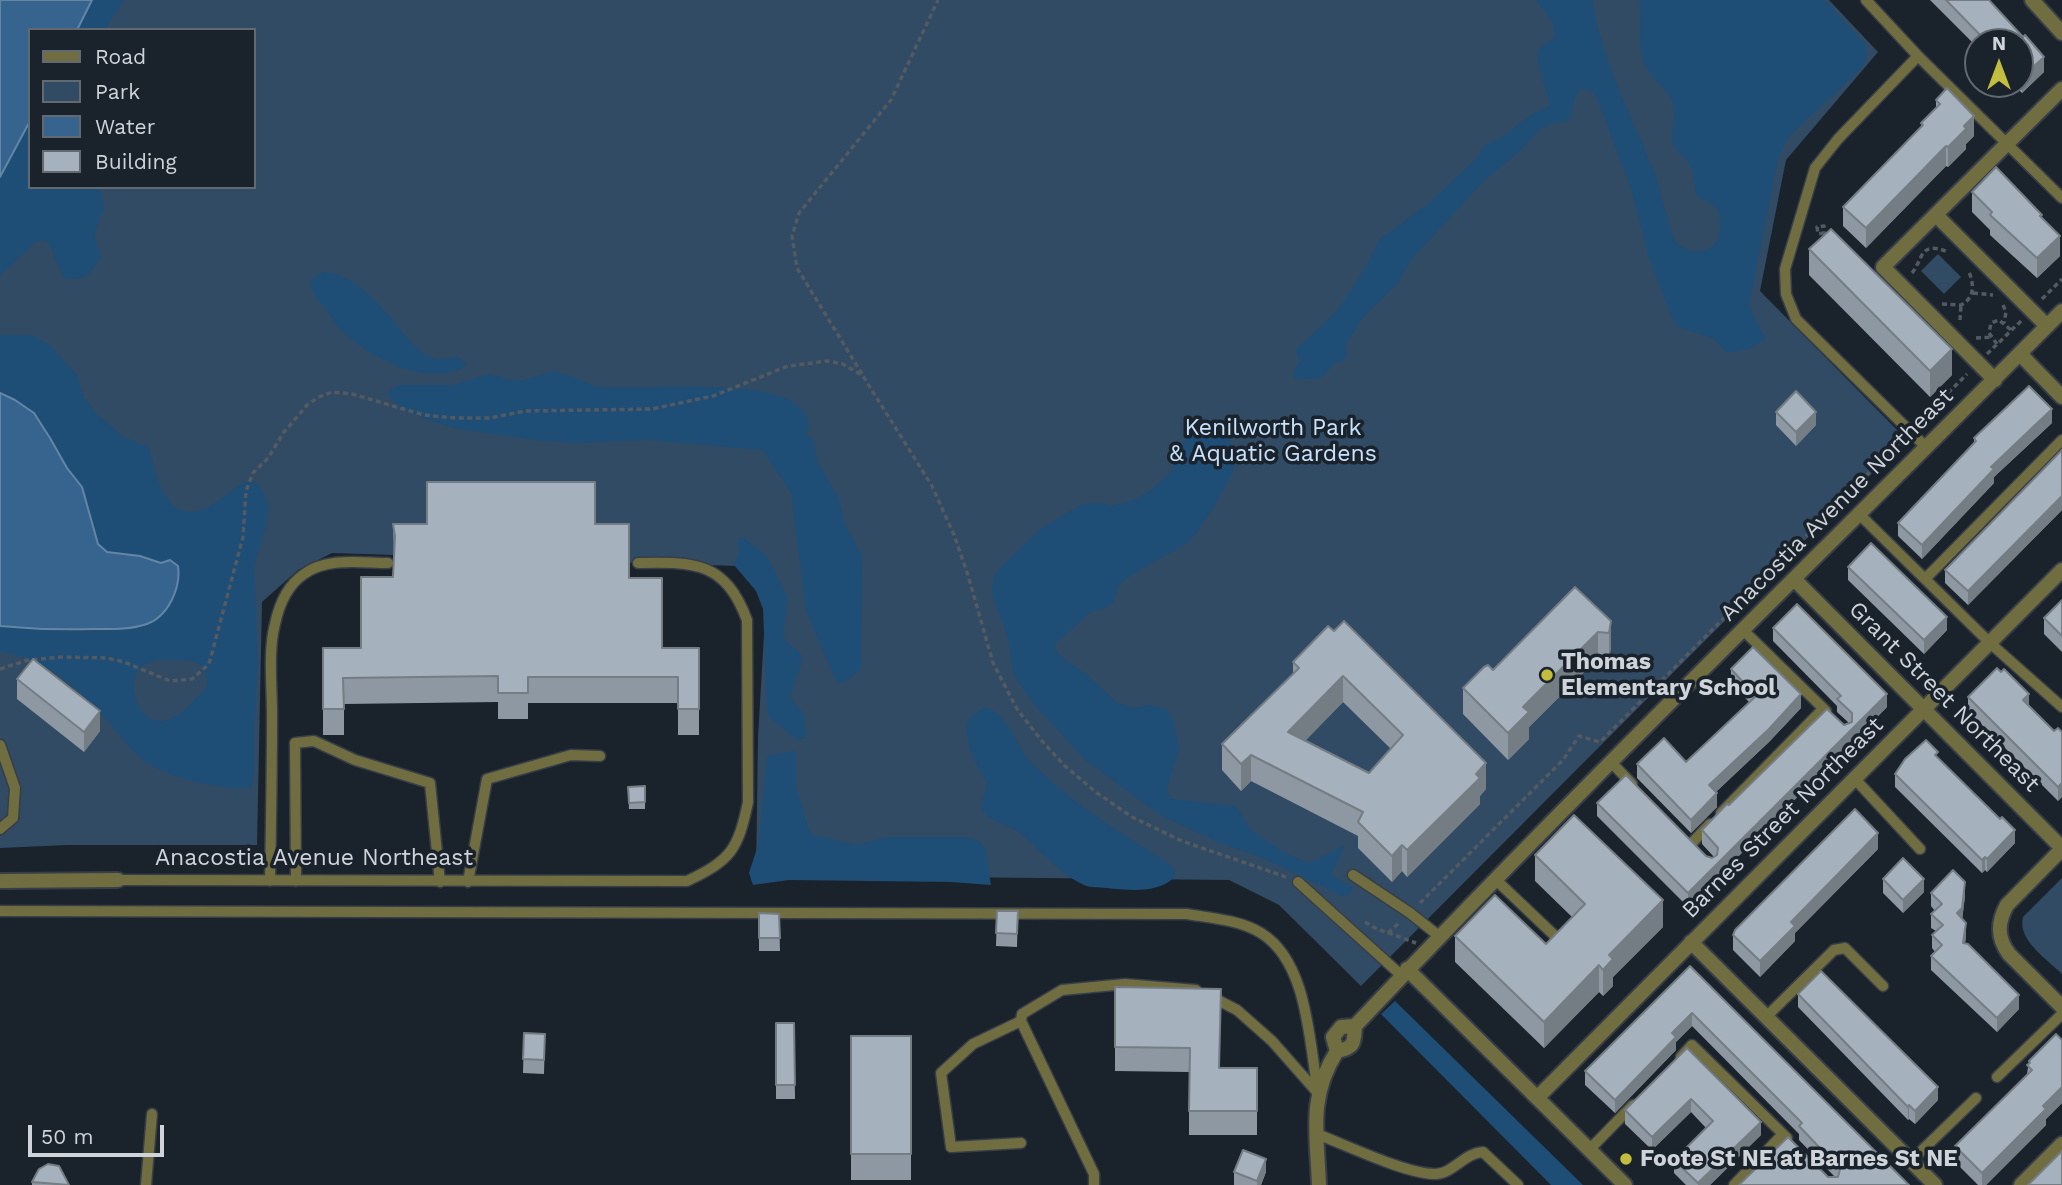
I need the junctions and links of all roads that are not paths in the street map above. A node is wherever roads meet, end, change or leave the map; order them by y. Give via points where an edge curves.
1 (1866, 0) edge
2 (2032, 0) edge
3 (2062, 33) edge
4 (1918, 56) junction
5 (2062, 89) edge
6 (2007, 144) junction
7 (2062, 198) edge
8 (1936, 215) junction
9 (2062, 311) edge
10 (2047, 326) junction
11 (2020, 354) junction
12 (1995, 380) junction
13 (2062, 397) edge
14 (2062, 440) edge
15 (1926, 447) junction
16 (1859, 514) junction
17 (388, 563) dead end
18 (638, 563) dead end
19 (2062, 570) edge
20 (1925, 579) junction
21 (1794, 580) junction
22 (1744, 631) junction
23 (1990, 643) junction
24 (2062, 707) edge
25 (1925, 708) junction
26 (0, 745) edge
27 (600, 756) dead end
28 (1611, 762) junction
29 (1855, 779) junction
30 (1636, 788) edge
31 (0, 829) edge
32 (1682, 834) edge
33 (2062, 848) edge
34 (1920, 849) dead end
35 (1353, 875) dead end
36 (1495, 879) junction
37 (118, 880) joint
38 (0, 881) edge
39 (270, 881) junction
40 (296, 881) junction
41 (440, 882) junction
42 (468, 882) junction
43 (1298, 882) dead end
44 (0, 911) edge
45 (1554, 935) edge
46 (1439, 936) junction
47 (1691, 942) junction
48 (1404, 972) junction
49 (1883, 986) dead end
50 (2062, 1007) edge
51 (2062, 1014) edge
52 (1766, 1017) junction
53 (1021, 1021) junction
54 (1673, 1064) edge
55 (1997, 1077) dead end
56 (1318, 1093) junction
57 (1644, 1094) edge
58 (1537, 1098) junction
59 (1976, 1098) dead end
60 (152, 1114) dead end
61 (1317, 1134) junction
62 (1783, 1134) junction
63 (1021, 1143) dead end
64 (1792, 1143) edge
65 (2062, 1144) edge
66 (1590, 1150) junction
67 (1911, 1161) junction
68 (146, 1185) edge
69 (1094, 1185) edge
70 (1320, 1185) edge
71 (1518, 1185) edge
72 (1625, 1185) edge
73 (1734, 1185) edge
74 (1935, 1185) edge
75 (2021, 1185) edge

1 - 4 lane
2 - 3 street
4 - 6 lane
4 - 15 lane via 1815,168 1785,269 1786,294 1796,319
5 - 6 street
6 - 7 lane
6 - 8 street
8 - 10 street
8 - 12 street via 1883,267
9 - 10 street, Anacostia Avenue Northeast
10 - 11 street, Anacostia Avenue Northeast
11 - 12 street, Anacostia Avenue Northeast
11 - 13 street
12 - 15 street, Anacostia Avenue Northeast
14 - 20 lane
15 - 16 street, Anacostia Avenue Northeast
16 - 20 lane
16 - 21 street, Anacostia Avenue Northeast
17 - 39 lane via 321,566 304,574 280,605 272,660
18 - 42 lane, Anacostia Avenue Northeast via 683,562 708,570 729,584 747,620 748,802 734,849 715,868 687,881
19 - 23 street, Barnes Street Northeast
20 - 23 lane
21 - 22 street, Anacostia Avenue Northeast
21 - 25 street, Grant Street Northeast
22 - 28 street, Anacostia Avenue Northeast
22 - 32 lane via 1827,712 1694,847
23 - 24 lane
23 - 25 street, Barnes Street Northeast
25 - 29 street, Barnes Street Northeast
25 - 33 street, Grant Street Northeast
26 - 31 lane via 15,788 13,818
27 - 42 lane via 571,755 487,779
28 - 30 lane
28 - 36 street, Anacostia Avenue Northeast
29 - 34 lane
29 - 47 street, Barnes Street Northeast
33 - 50 street via 2007,905 1999,930 2009,954
35 - 46 lane
36 - 45 lane
36 - 46 street, Anacostia Avenue Northeast
37 - 38 street, Anacostia Avenue Northeast
37 - 39 lane, Anacostia Avenue Northeast
39 - 40 lane, Anacostia Avenue Northeast
40 - 41 lane, Anacostia Avenue Northeast
40 - 41 lane via 295,743 314,741 355,760 430,783
41 - 42 lane, Anacostia Avenue Northeast
43 - 48 lane
44 - 56 lane via 1187,914 1229,920 1261,933 1287,956 1299,982
46 - 48 street, Anacostia Avenue Northeast
47 - 52 street
47 - 58 street, Barnes Street Northeast
48 - 56 street, Anacostia Avenue Northeast via 1355,1026 1354,1041 1337,1051
48 - 58 street
49 - 52 lane via 1845,948 1834,950
51 - 55 lane
52 - 67 street
53 - 56 lane via 1022,1014 1062,990 1125,984 1194,989 1237,1010
53 - 63 lane via 973,1044 941,1073 951,1147
53 - 69 lane via 1094,1174
54 - 62 lane via 1692,1045
56 - 61 street
57 - 66 lane
58 - 66 street
59 - 67 lane
60 - 68 lane
61 - 70 street
61 - 71 lane via 1433,1174 1483,1152
62 - 64 lane
62 - 73 lane
65 - 75 street
66 - 72 street
67 - 74 street

